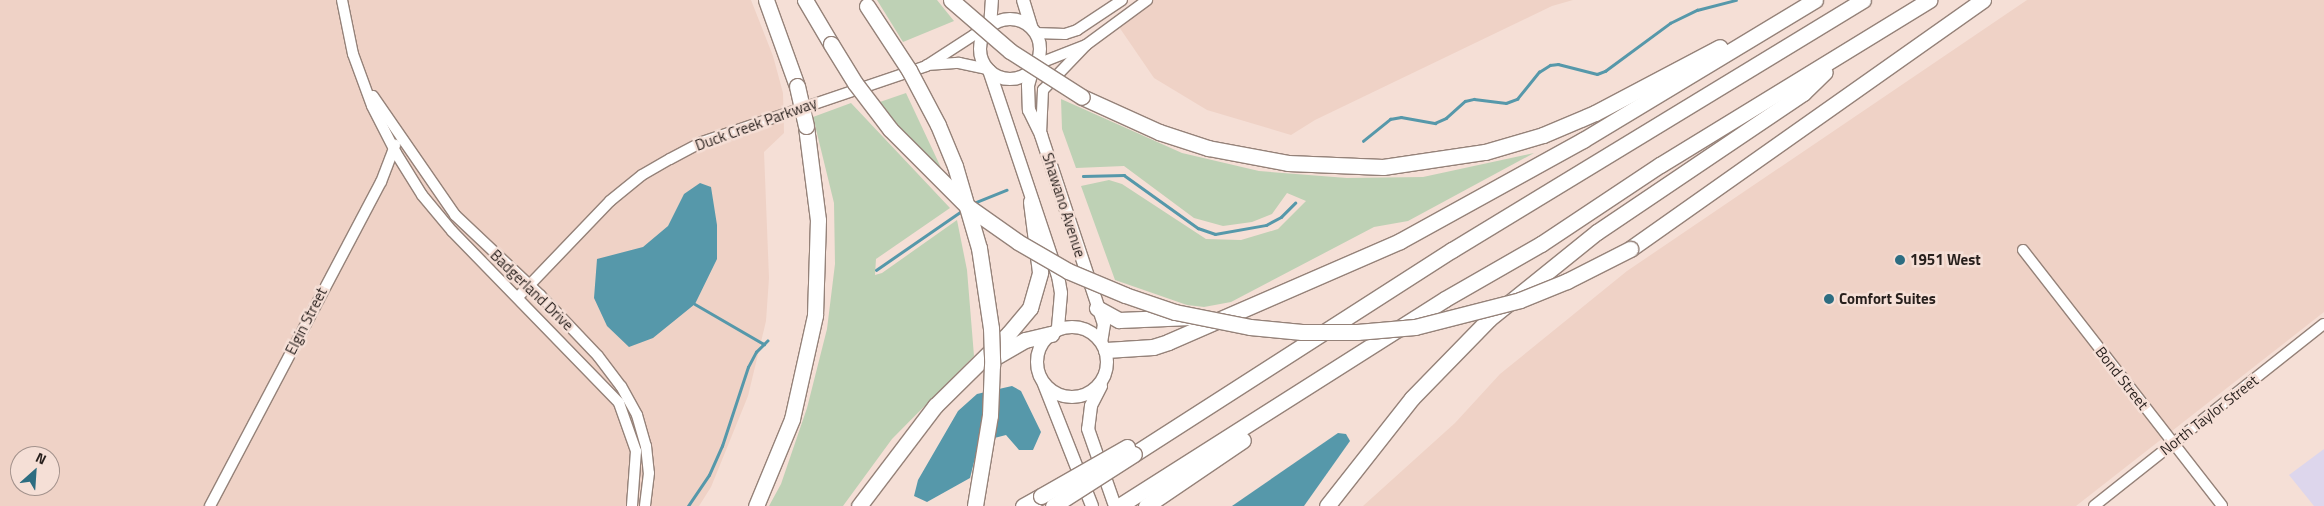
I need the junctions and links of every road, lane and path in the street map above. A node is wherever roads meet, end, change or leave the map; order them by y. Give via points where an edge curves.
1 (342, 0) edge
2 (766, 0) edge
3 (805, 0) edge
4 (951, 0) edge
5 (992, 0) edge
6 (1023, 0) edge
7 (1122, 0) edge
8 (1147, 0) edge
9 (1815, 0) edge
10 (1862, 0) edge
11 (1929, 0) edge
12 (1983, 0) edge
13 (865, 3) edge
14 (1787, 17) junction
15 (987, 30) junction
16 (1033, 30) junction
17 (1089, 43) junction
18 (1838, 58) junction
19 (926, 66) junction
20 (1034, 67) junction
21 (989, 70) junction
22 (369, 92) junction
23 (399, 134) junction
24 (1041, 135) junction
25 (393, 149) junction
26 (1031, 202) junction
27 (2023, 250) dead end
28 (529, 285) junction
29 (518, 297) junction
30 (1247, 306) junction
31 (1098, 308) junction
32 (2324, 324) edge
33 (1054, 332) junction
34 (1104, 346) junction
35 (1043, 382) junction
36 (1103, 382) junction
37 (949, 392) junction
38 (2173, 443) junction
39 (1131, 450) junction
40 (1147, 500) edge
41 (210, 506) edge
42 (632, 506) edge
43 (645, 506) edge
44 (756, 506) edge
45 (859, 506) edge
46 (975, 506) edge
47 (1023, 506) edge
48 (1054, 506) edge
49 (1092, 506) edge
50 (1115, 506) edge
51 (1120, 506) edge
52 (1327, 506) edge
53 (2094, 506) edge
54 (2222, 506) edge

1 - 22 street, Badgerland Drive via 353,54
2 - 44 highway, bridge via 796,86 806,126 818,220 815,315 792,419
3 - 12 highway, bridge via 855,83 890,129 932,174 968,206 1018,242 1068,271 1175,312 1250,327 1302,332 1365,332 1415,327 1520,300 1567,282 1630,249
4 - 14 highway, bridge via 1010,51 1082,98 1182,141 1260,159 1353,168 1436,162 1503,148 1571,124 1761,24
5 - 15 main road
6 - 16 main road
7 - 16 street via 1077,30
8 - 17 street
9 - 14 highway
10 - 39 highway
11 - 18 highway
13 - 46 highway, bridge via 909,70 938,125 955,166 979,248 991,328 992,365 990,415
14 - 30 highway via 1470,204 1400,241
15 - 16 main road via 1006,19 1015,19
15 - 19 street, Duck Creek Parkway
15 - 21 main road via 980,48
16 - 20 main road via 1040,49
17 - 20 street
17 - 24 street via 1043,90
18 - 40 highway via 1660,165 1541,244 1444,299 1306,389
18 - 52 highway via 1803,93 1613,220 1490,319 1412,398
19 - 21 street, Duck Creek Parkway via 959,63
19 - 28 street, Duck Creek Parkway via 702,142 670,159 642,175 610,201
20 - 21 main road via 1012,79
20 - 24 main road, Shawano Avenue via 1027,99
21 - 26 main road, Shawano Avenue
22 - 23 street, Badgerland Drive
22 - 25 street, Badgerland Drive via 372,106
23 - 25 street, Elgin Street
23 - 28 street, Badgerland Drive via 455,214
24 - 31 main road, Shawano Avenue
25 - 29 street, Badgerland Drive via 440,218
25 - 41 street, Elgin Street via 381,182
26 - 33 main road, Shawano Avenue via 1058,276 1061,293
26 - 37 highway via 1040,272 1032,302 1009,333
27 - 38 street, Bond Street
28 - 29 street, Duck Creek Parkway
28 - 43 street, Badgerland Drive via 598,356 633,405 648,458
29 - 42 street, Badgerland Drive via 619,403 636,451
30 - 31 highway via 1214,314 1134,320 1110,318
30 - 34 highway via 1153,347
31 - 34 main road, Shawano Avenue via 1104,324
32 - 38 street, North Taylor Street
33 - 34 main road via 1082,328
33 - 35 main road via 1043,342 1038,357 1038,372
33 - 37 highway via 1016,344
34 - 36 main road via 1108,366
35 - 36 main road via 1061,396 1073,398 1084,396
35 - 49 main road
36 - 50 main road via 1091,406 1088,429
37 - 45 highway
38 - 53 street, North Taylor Street
38 - 54 street, Bond Street
39 - 47 highway, bridge
39 - 48 highway, bridge
40 - 51 highway

